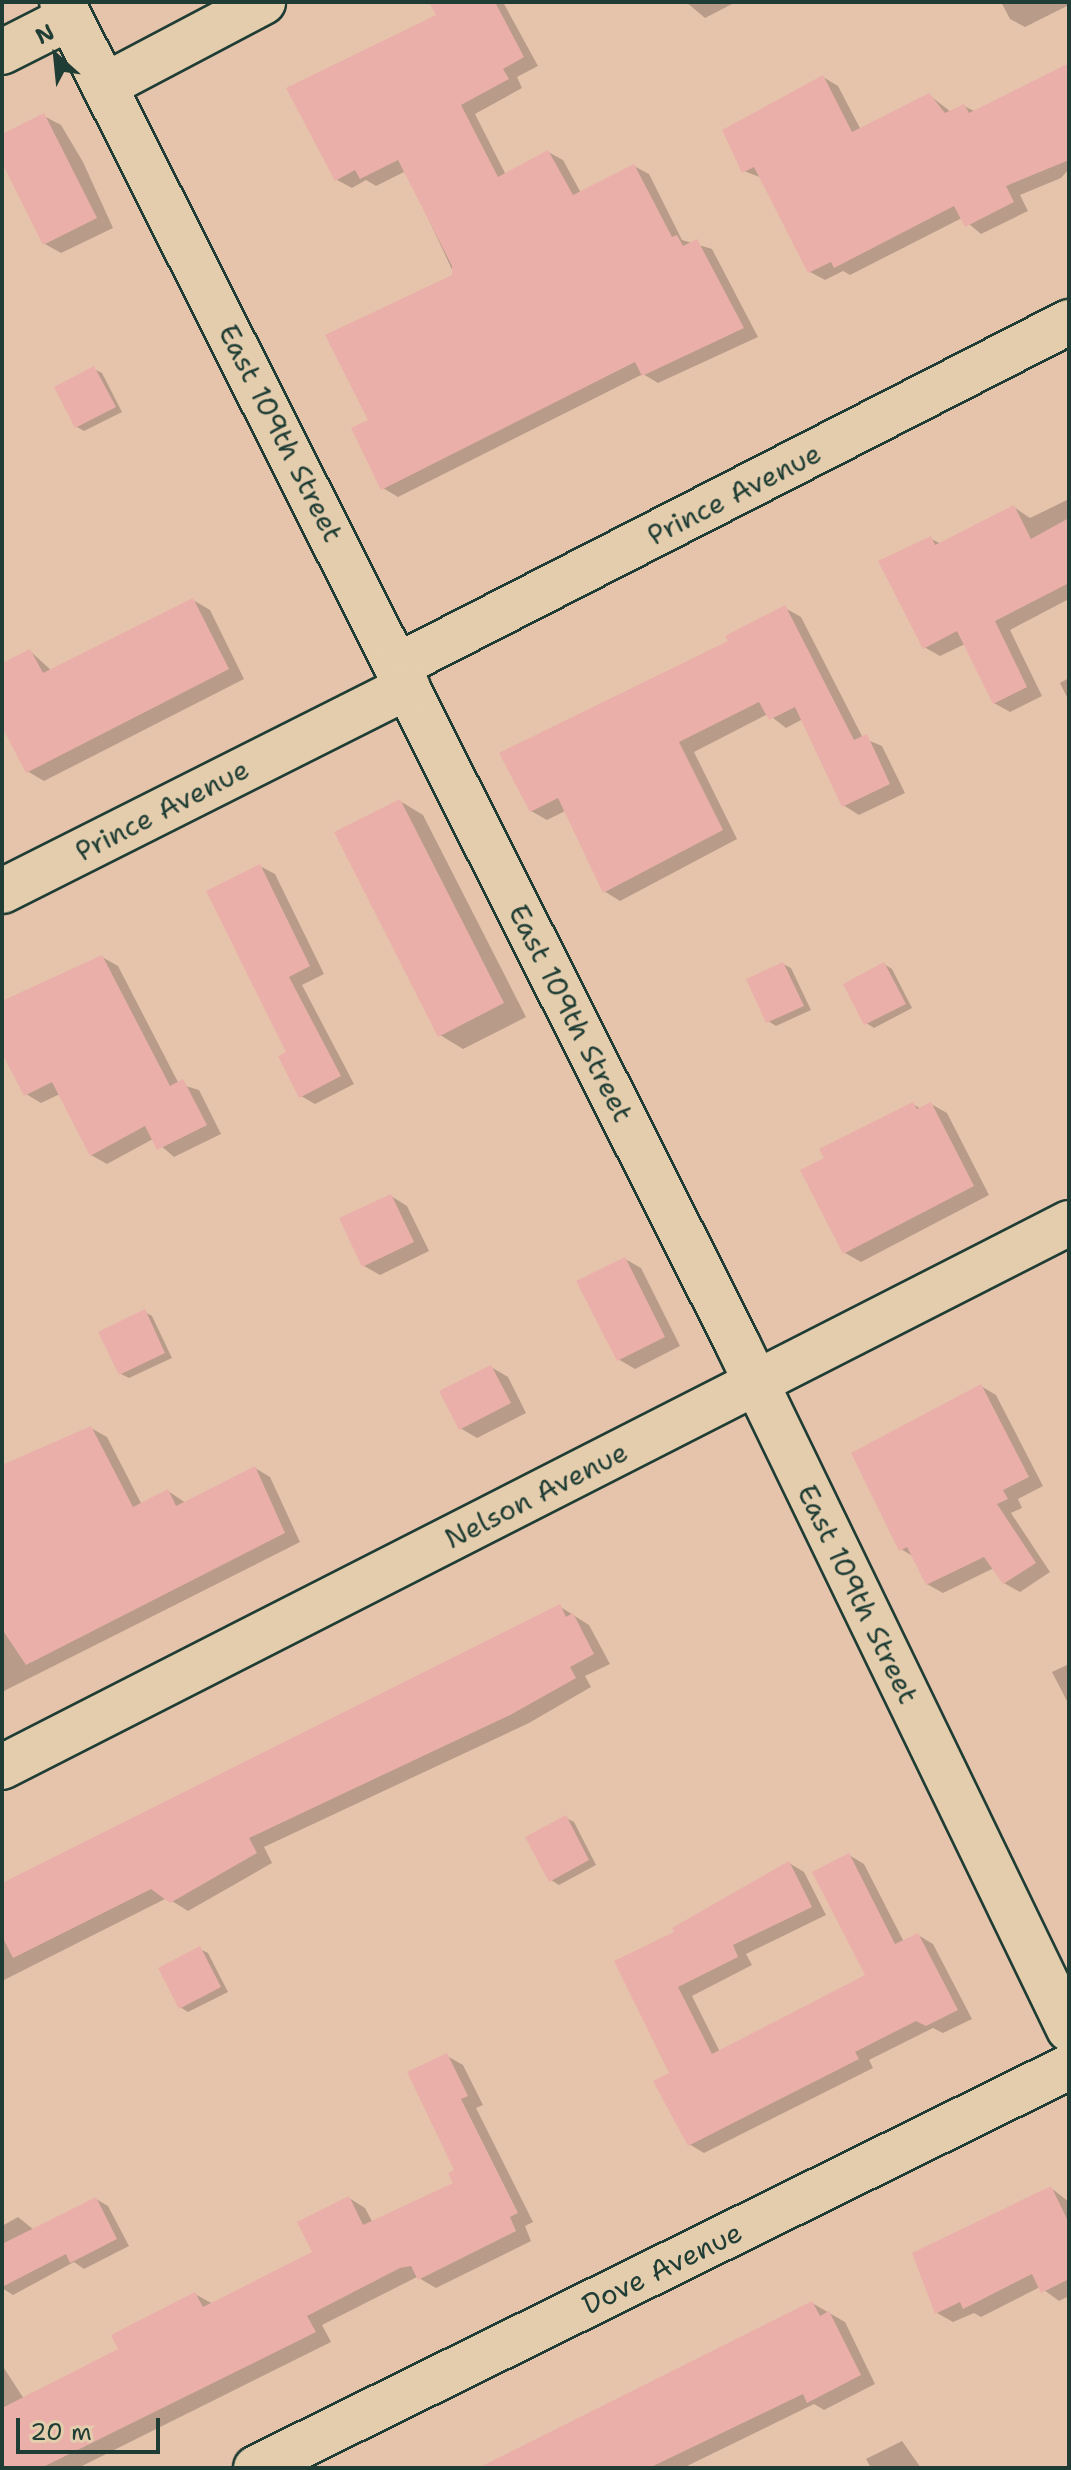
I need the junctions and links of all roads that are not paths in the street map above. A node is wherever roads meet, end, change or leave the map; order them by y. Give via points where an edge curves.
1 (263, 2) edge
2 (66, 10) edge
3 (2, 52) edge
4 (104, 86) junction
5 (1069, 322) edge
6 (404, 676) junction
7 (2, 891) edge
8 (1069, 1223) edge
9 (756, 1383) junction
10 (2, 1767) edge
11 (1069, 2029) edge
12 (1069, 2067) edge
13 (256, 2468) edge

1 - 4 street
2 - 3 street
2 - 4 street, East 109th Street
4 - 6 street, East 109th Street
5 - 6 street, Prince Avenue
6 - 7 street, Prince Avenue
6 - 9 street, East 109th Street
8 - 9 street, Nelson Avenue
9 - 10 street, Nelson Avenue
9 - 11 street, East 109th Street
12 - 13 street, Dove Avenue

